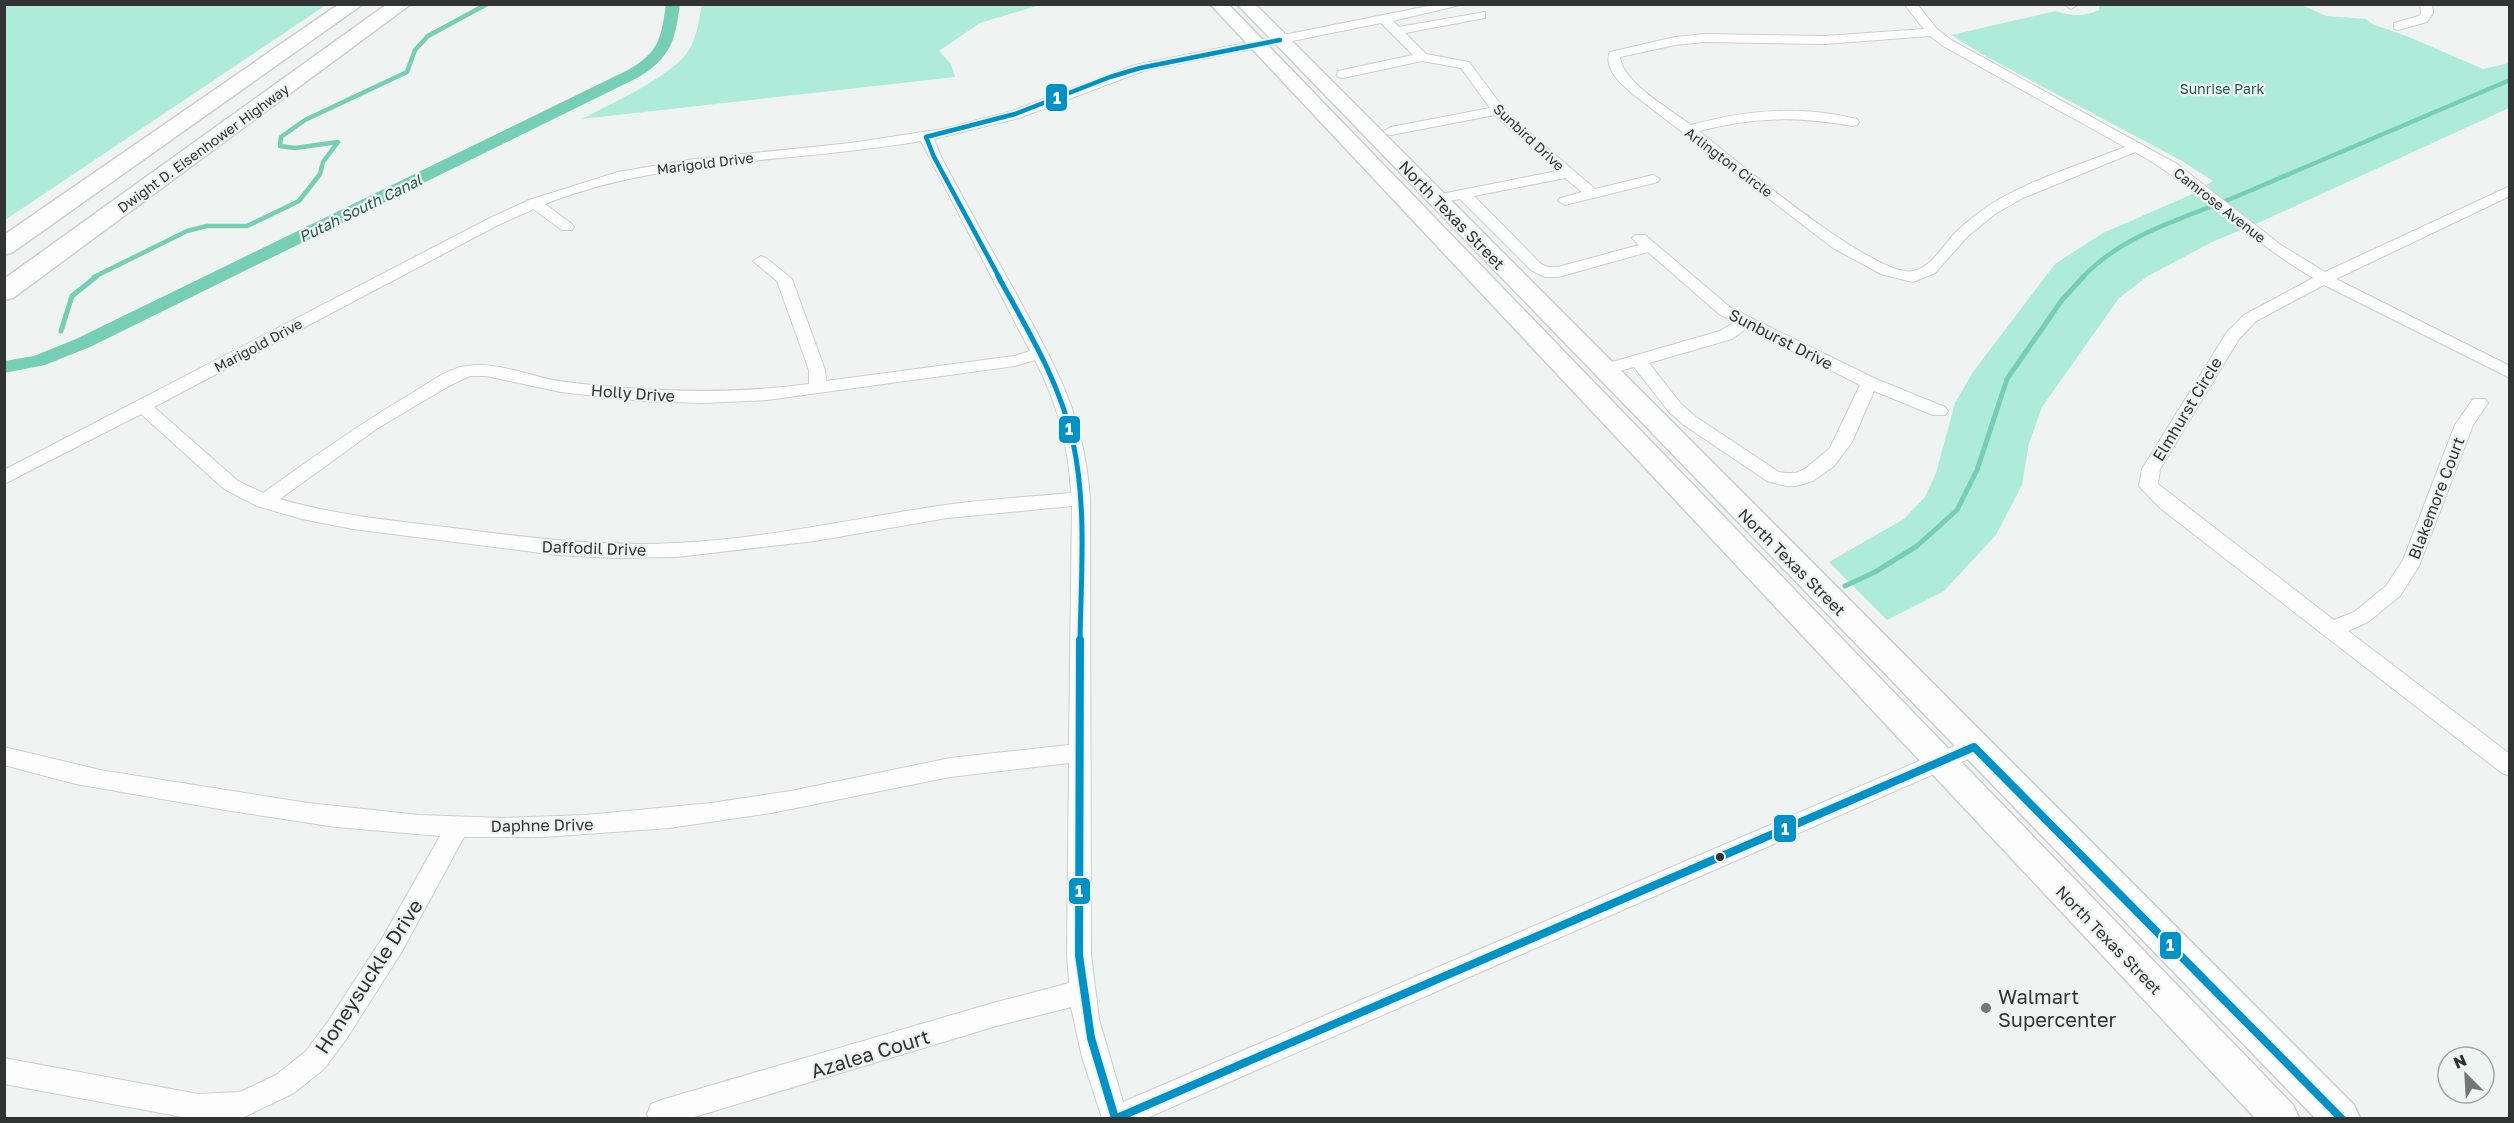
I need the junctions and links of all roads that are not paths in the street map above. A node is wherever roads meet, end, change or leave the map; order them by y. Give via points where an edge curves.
1 (353, 4) edge
2 (401, 4) edge
3 (1218, 4) edge
4 (1245, 4) edge
5 (1458, 4) edge
6 (1910, 4) edge
7 (2426, 4) edge
8 (1481, 15) dead end
9 (1384, 19) junction
10 (2398, 26) dead end
11 (1396, 32) junction
12 (1933, 32) junction
13 (1280, 40) junction
14 (1256, 44) junction
15 (1422, 57) junction
16 (1342, 74) dead end
17 (1497, 111) junction
18 (1852, 122) dead end
19 (1391, 130) dead end
20 (1688, 130) junction
21 (926, 137) junction
22 (2136, 147) junction
23 (1568, 173) junction
24 (1653, 178) dead end
25 (2510, 190) edge
26 (1592, 194) junction
27 (1465, 195) junction
28 (1436, 199) junction
29 (1565, 201) dead end
30 (534, 203) junction
31 (567, 227) dead end
32 (4, 247) edge
33 (761, 261) dead end
34 (2326, 278) junction
35 (4, 292) edge
36 (1746, 322) junction
37 (1040, 354) junction
38 (1638, 360) junction
39 (1604, 370) junction
40 (2510, 373) edge
41 (1870, 383) junction
42 (818, 388) junction
43 (2479, 403) dead end
44 (142, 405) junction
45 (1939, 411) dead end
46 (4, 478) edge
47 (1081, 499) junction
48 (264, 501) junction
49 (2332, 630) junction
50 (1974, 747) junction
51 (1080, 753) junction
52 (4, 756) edge
53 (1938, 762) junction
54 (2510, 767) edge
55 (458, 826) junction
56 (1081, 993) junction
57 (4, 1071) edge
58 (241, 1112) edge
59 (661, 1114) dead end
60 (1116, 1119) edge
61 (2280, 1119) edge
62 (2341, 1119) edge

1 - 32 highway, Dwight D. Eisenhower Highway
2 - 35 highway, Dwight D. Eisenhower Highway
3 - 14 main road, North Texas Street
4 - 13 main road, North Texas Street
5 - 9 street, Marigold Drive
6 - 12 street, Camrose Avenue
7 - 10 street via 2423,19
8 - 11 street
9 - 11 street
9 - 13 street, Marigold Drive
11 - 15 street
12 - 20 street, Arlington Circle via 1825,40 1704,38 1614,55 1614,64 1626,81
12 - 22 street, Camrose Avenue via 1970,57
13 - 14 street, Marigold Drive
13 - 28 main road, North Texas Street
14 - 21 street, Marigold Drive via 1140,68 1015,114
14 - 53 main road, North Texas Street
15 - 16 street
15 - 17 street, Sunbird Drive via 1465,65
17 - 19 street
17 - 23 street, Sunbird Drive
18 - 20 street via 1812,115 1760,115
20 - 22 street, Arlington Circle via 1838,245 1886,271 1913,277 1930,270 1964,233 2008,200
21 - 30 street, Marigold Drive via 659,169 578,187
21 - 37 street
22 - 34 street, Camrose Avenue via 2205,191 2242,225
23 - 26 street, Sunbird Drive
23 - 27 street
24 - 26 street
25 - 34 street, Elmhurst Circle
26 - 29 street
27 - 28 street
27 - 36 street, Sunburst Drive via 1545,272 1558,272 1645,243 1715,304
28 - 39 main road, North Texas Street
30 - 31 street
30 - 44 street, Marigold Drive
33 - 42 street via 784,279 817,370
34 - 40 street, Camrose Avenue
34 - 49 street, Elmhurst Circle via 2270,305 2233,336 2151,469 2148,486
36 - 38 street via 1726,334
36 - 41 street, Sunburst Drive
37 - 42 street, Holly Drive via 1015,361
37 - 47 street via 1074,436
38 - 39 street
38 - 41 street via 1689,421 1773,477 1789,482 1804,479 1841,450
39 - 50 main road, North Texas Street
41 - 45 street, Sunburst Drive
42 - 48 street, Holly Drive via 703,398 641,396 467,371 372,424
43 - 49 street, Blakemore Court via 2464,425 2406,571 2393,591 2361,617
44 - 46 street, Marigold Drive
44 - 48 street, Daffodil Drive via 231,485
47 - 48 street, Daffodil Drive via 947,511 815,534 676,550 503,542 352,522
47 - 51 street
49 - 54 street, Elmhurst Circle
50 - 53 street
50 - 62 main road, North Texas Street
51 - 55 street, Daphne Drive via 962,766 832,793 679,817 593,824
51 - 56 street
52 - 55 street, Daphne Drive via 55,771 274,808
53 - 60 street
53 - 61 main road, North Texas Street
55 - 58 street, Honeysuckle Drive via 392,945 315,1060
56 - 59 street, Azalea Court via 1003,1012
56 - 60 street via 1086,1029
57 - 58 street, Honeysuckle Drive

